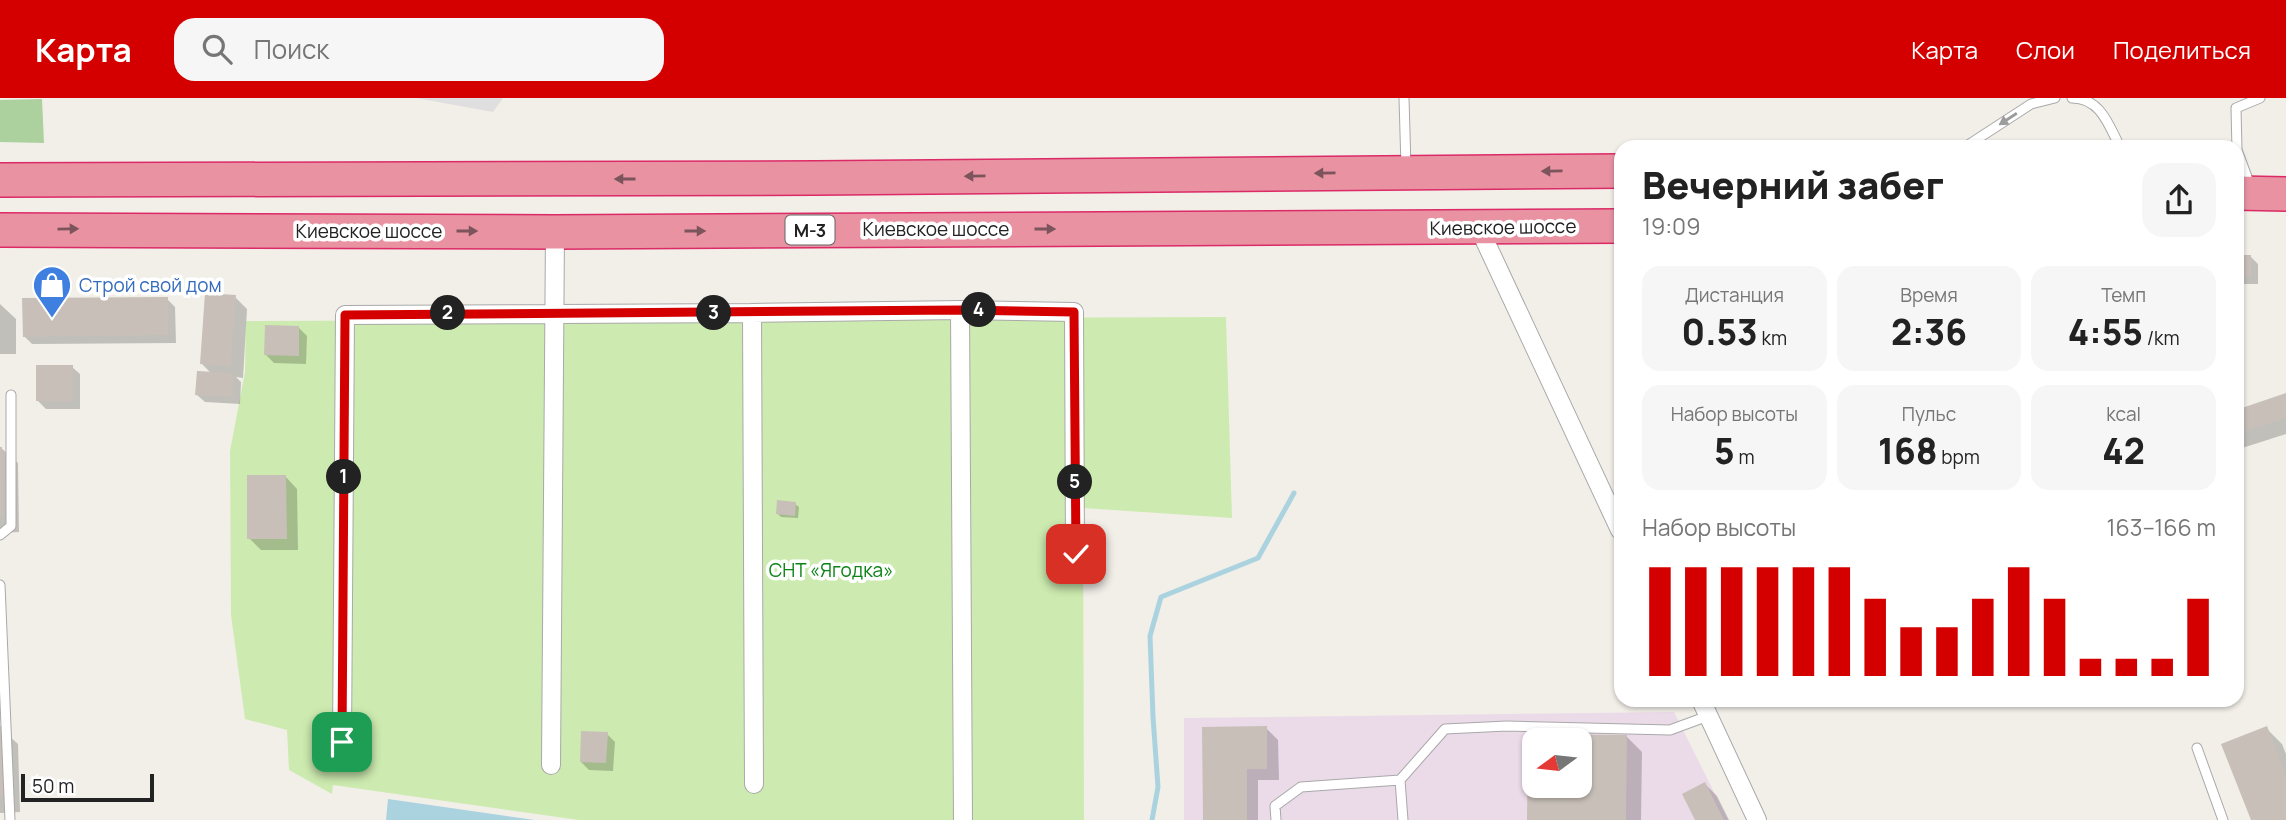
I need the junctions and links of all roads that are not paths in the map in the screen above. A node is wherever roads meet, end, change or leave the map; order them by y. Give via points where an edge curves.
1 (1404, 98) edge
2 (2055, 98) edge
3 (2072, 98) edge
4 (2260, 98) edge
5 (2236, 103) edge
6 (1976, 140) edge
7 (2117, 140) edge
8 (2237, 140) edge
9 (1614, 170) edge
10 (1406, 172) junction
11 (0, 180) edge
12 (2245, 193) edge
13 (2286, 194) edge
14 (1614, 226) edge
15 (1479, 228) junction
16 (0, 230) edge
17 (555, 232) junction
18 (960, 310) junction
19 (554, 312) junction
20 (752, 313) junction
21 (11, 395) dead end
22 (1614, 517) edge
23 (0, 535) edge
24 (1076, 554) dead end
25 (0, 585) edge
26 (1704, 708) edge
27 (342, 742) dead end
28 (2197, 748) dead end
29 (551, 765) dead end
30 (1400, 780) junction
31 (754, 784) dead end
32 (10, 820) edge
33 (963, 820) edge
34 (1276, 820) edge
35 (1403, 820) edge
36 (1757, 820) edge
37 (2223, 820) edge

1 - 10 lane
2 -> 6 lane via 2031,104
3 - 7 lane via 2094,104
4 - 5 lane
5 - 8 lane
9 -> 10 highway
10 -> 11 highway
12 - 13 highway
14 - 15 highway, Киевское шоссе / М-3
17 -> 15 highway, Киевское шоссе / М-3
15 - 22 street
16 -> 17 highway, Киевское шоссе / М-3
17 - 19 street
18 - 20 street
18 - 24 street via 1074,312
18 - 33 street
19 - 20 street
19 - 27 street via 345,315
19 - 29 street
20 - 31 street
21 - 23 lane via 11,526
25 - 32 lane
26 - 30 lane via 1670,730 1445,729
26 - 36 street
28 - 37 lane
30 - 34 lane via 1301,787 1276,806
30 - 35 lane

